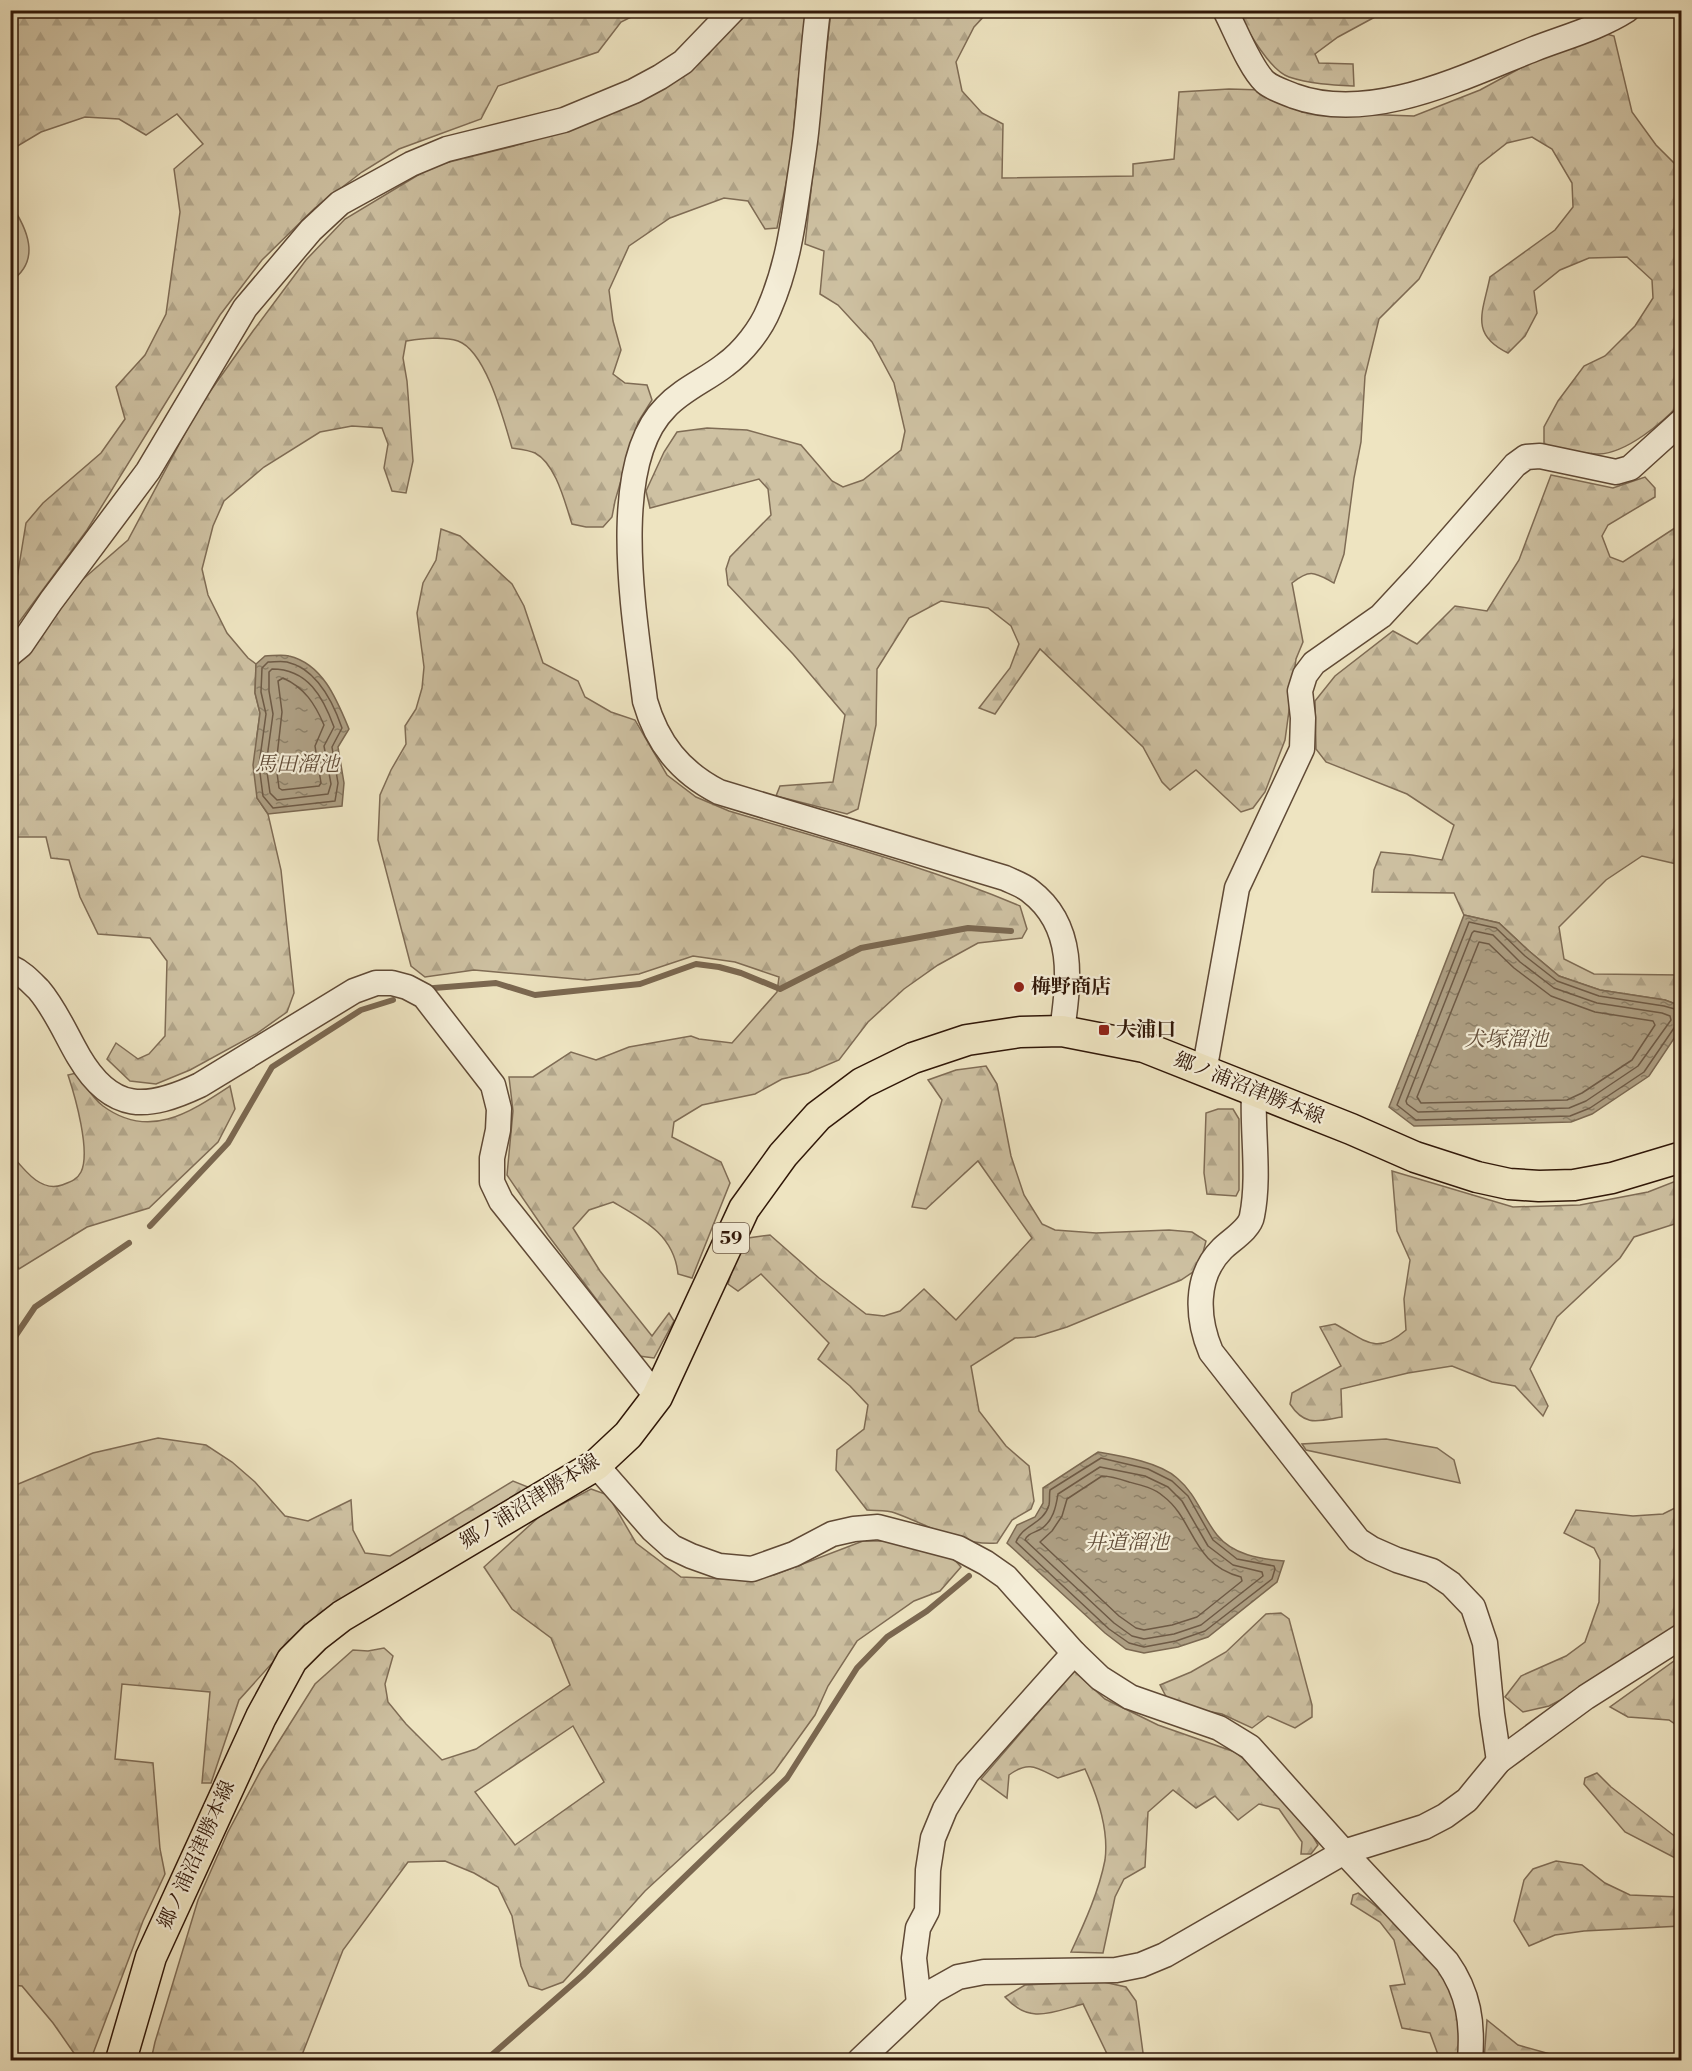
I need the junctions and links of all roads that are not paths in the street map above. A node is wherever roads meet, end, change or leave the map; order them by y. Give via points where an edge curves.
1 (733, 10) edge
2 (818, 10) edge
3 (1225, 10) edge
4 (1627, 10) edge
5 (1682, 421) edge
6 (10, 654) edge
7 (10, 967) edge
8 (1062, 1031) junction
9 (1204, 1071) junction
10 (1254, 1092) junction
11 (1682, 1157) edge
12 (657, 1397) junction
13 (596, 1465) junction
14 (1682, 1636) edge
15 (1074, 1653) junction
16 (1499, 1761) junction
17 (1344, 1852) junction
18 (919, 2003) junction
19 (121, 2061) edge
20 (860, 2061) edge
21 (1470, 2061) edge

1 - 6 street via 683,62 634,91 564,120 447,149 340,203 311,230 245,308 148,471 21,645
2 - 8 street via 807,124 782,279 768,312 741,350 665,407 643,444 637,466 630,495 631,556 645,701 673,759 719,792 1005,878 1030,890 1059,928 1067,958 1069,978
3 - 4 street via 1265,82 1310,102 1353,105 1410,95
5 - 9 street via 1630,468 1616,472 1540,456 1526,457 1381,616 1314,663 1305,675 1300,691 1302,749 1237,888
7 - 12 street via 50,1003 80,1059 100,1086 121,1100 151,1102 201,1085 354,991 376,983 407,987 424,996 493,1085 499,1109 492,1182 501,1201
8 - 9 main road, 郷ノ浦沼津勝本線 / 59 via 1144,1047
8 - 12 main road, 郷ノ浦沼津勝本線 / 59 via 967,1040 913,1058 862,1083 818,1116 783,1155 744,1209
9 - 10 main road, 郷ノ浦沼津勝本線 / 59
10 - 11 main road, 郷ノ浦沼津勝本線 / 59 via 1415,1157 1509,1184 1574,1185
10 - 16 street via 1252,1219 1220,1251 1208,1270 1200,1302 1204,1335 1211,1352 1358,1540 1432,1571 1473,1607 1485,1643
12 - 13 main road, 郷ノ浦沼津勝本線 / 59 via 628,1436
13 - 15 street via 672,1547 719,1566 752,1569 854,1528 878,1527 958,1548 1006,1577
13 - 19 main road, 郷ノ浦沼津勝本線 / 59 via 342,1616 292,1660 261,1717 151,1957
14 - 16 street via 1586,1697
15 - 17 street via 1100,1678 1130,1697 1219,1728 1250,1747
15 - 18 street via 967,1773 945,1809 933,1838 927,1911 918,1928 914,1958
16 - 17 street via 1467,1800 1445,1816 1424,1827
17 - 18 street via 1142,1965 1116,1970 984,1972 958,1977
17 - 21 street via 1458,1978 1469,2014
18 - 20 street

